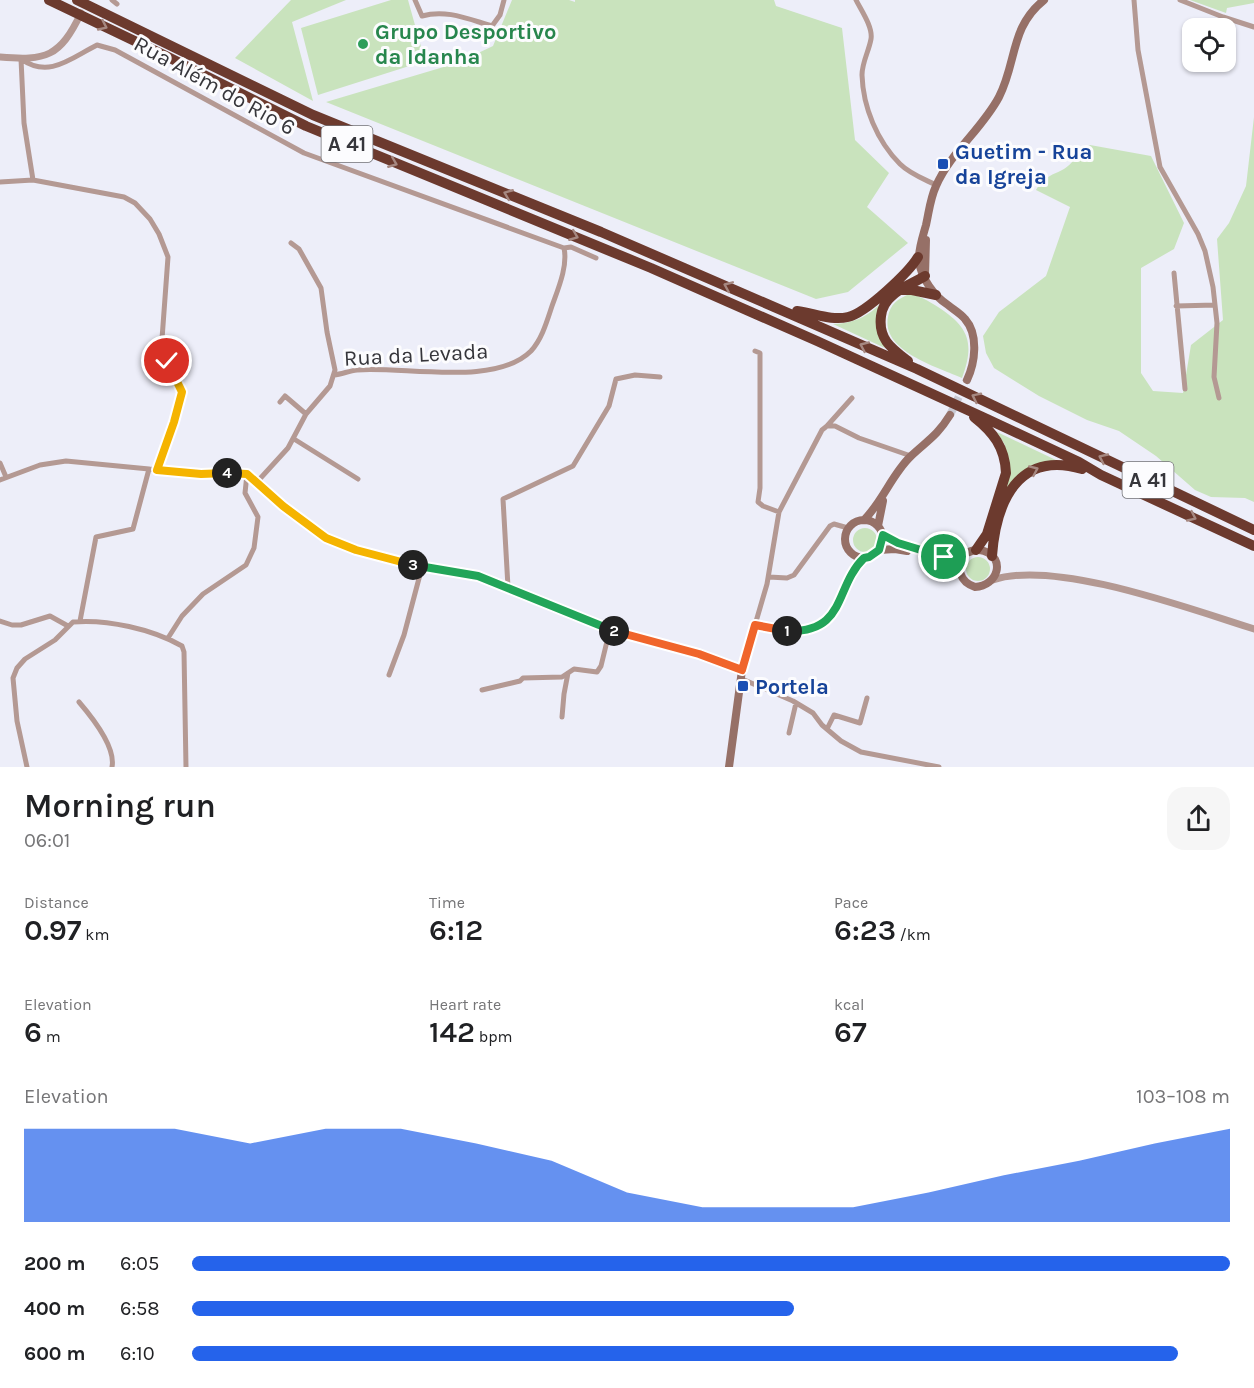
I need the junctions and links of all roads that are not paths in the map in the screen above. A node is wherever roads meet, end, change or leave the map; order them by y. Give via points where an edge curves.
1 (49, 0) edge
2 (77, 0) edge
3 (87, 0) edge
4 (415, 0) edge
5 (504, 0) edge
6 (856, 0) edge
7 (1044, 0) edge
8 (1134, 0) edge
9 (1180, 0) edge
10 (1254, 27) edge
11 (0, 57) edge
12 (21, 59) junction
13 (33, 180) junction
14 (0, 182) edge
15 (936, 185) junction
16 (927, 220) junction
17 (291, 243) dead end
18 (564, 248) junction
19 (918, 257) junction
20 (596, 258) dead end
21 (1174, 273) dead end
22 (925, 276) junction
23 (897, 286) junction
24 (936, 295) junction
25 (1215, 304) junction
26 (1176, 306) junction
27 (782, 309) junction
28 (755, 351) dead end
29 (917, 369) junction
30 (334, 375) junction
31 (660, 377) dead end
32 (967, 380) tunnel mouth
33 (1185, 389) dead end
34 (852, 398) dead end
35 (1219, 398) dead end
36 (280, 402) dead end
37 (962, 408) junction
38 (306, 414) junction
39 (950, 415) tunnel mouth
40 (827, 426) junction
41 (294, 439) junction
42 (911, 456) junction
43 (0, 463) edge
44 (149, 469) junction
45 (157, 470) junction
46 (247, 474) junction
47 (1101, 475) junction
48 (6, 477) junction
49 (358, 479) dead end
50 (0, 480) edge
51 (258, 482) junction
52 (885, 493) junction
53 (779, 512) junction
54 (864, 520) junction
55 (878, 526) junction
56 (848, 528) junction
57 (1254, 530) edge
58 (883, 535) junction
59 (1254, 546) edge
60 (879, 550) junction
61 (976, 550) junction
62 (850, 552) junction
63 (965, 555) junction
64 (864, 558) junction
65 (994, 561) junction
66 (422, 567) junction
67 (959, 569) junction
68 (853, 571) junction
69 (1018, 574) junction
70 (769, 577) junction
71 (993, 580) junction
72 (508, 587) junction
73 (0, 621) edge
74 (80, 621) junction
75 (755, 625) junction
76 (68, 626) junction
77 (609, 629) junction
78 (1254, 629) edge
79 (168, 638) junction
80 (742, 670) junction
81 (568, 673) junction
82 (389, 675) dead end
83 (742, 679) junction
84 (482, 690) dead end
85 (867, 698) dead end
86 (79, 702) dead end
87 (796, 703) junction
88 (562, 717) dead end
89 (827, 729) junction
90 (789, 733) dead end
91 (27, 767) edge
92 (112, 767) edge
93 (186, 767) edge
94 (729, 767) edge
95 (939, 767) edge

1 -> 37 highway, A 41 via 306,126 651,268
27 -> 2 highway, A 41 via 313,115
3 - 12 street via 72,33 52,53
4 - 5 street via 422,16 446,13 492,26
6 - 15 street via 870,31 862,73 865,101 875,127 900,164
7 - 15 main road via 1023,23 1004,85 992,108
8 - 25 street via 1138,50 1160,167 1205,251
9 - 10 street
11 - 12 street
12 - 13 street via 24,123
12 - 18 street, Rua Além do Rio 6 via 31,66 49,68 97,45 115,50 304,153
13 - 14 street
13 - 45 street via 124,197 135,203 159,234 168,257 162,339 167,361 182,392
15 - 16 main road
16 - 19 main road
16 - 22 main road
17 - 30 street via 299,249 321,288
18 - 20 street via 571,247
18 - 30 street, Rua da Levada via 566,256 558,290 544,330 531,351 516,361 466,372 357,370
19 - 22 main road
19 - 23 highway
21 - 26 street
22 - 23 highway via 905,278
22 - 24 main road
23 - 24 highway
23 - 27 highway via 848,318
23 - 29 highway via 882,310 879,328 887,344
24 - 32 main road via 958,312 970,328 974,357
25 - 26 street
25 - 35 street via 1214,377
26 - 33 street
29 -> 27 highway, A 41
28 - 53 street via 760,352 758,502
57 -> 29 highway, A 41
30 - 38 street via 330,386
31 - 72 street via 634,375 616,379 609,406 573,466 503,499
34 - 40 street
36 - 38 street via 285,396
37 - 47 highway, A 41
37 - 61 highway via 988,428 1006,463 1004,483 987,534
38 - 41 street
39 - 42 main road via 939,432
40 - 42 street
40 - 53 street
41 - 49 street
41 - 51 street
42 - 52 main road
43 - 48 street
44 - 45 street
44 - 48 street via 66,461
44 - 74 street via 133,529 96,537
45 - 46 street
46 - 51 street
46 - 79 street via 245,493 258,517 254,548 246,565 203,594
47 -> 59 highway, A 41
65 -> 47 highway via 993,536 1004,505 1028,472 1045,465 1068,465
48 - 50 street
51 - 66 street via 326,538
52 - 54 main road
52 - 55 main road
53 - 70 street
54 - 55 main road
54 - 56 main road
55 - 58 main road
56 - 62 main road via 845,538
56 - 70 street via 830,526 794,575
58 - 60 main road
58 - 63 main road via 944,557
60 - 64 main road
60 - 67 main road via 900,549
61 - 63 main road
61 - 65 main road via 982,550
62 - 64 main road
62 - 68 main road
63 - 67 main road
64 - 68 main road
65 - 69 street
65 - 71 main road
66 - 72 street via 478,576
66 - 82 street
67 - 71 main road via 964,581 975,587
68 - 75 main road via 840,602 825,621 792,631
69 - 71 street
69 - 78 street via 1115,586
70 - 75 street
72 - 77 street
73 - 76 street via 21,625 50,616
74 - 76 street
74 - 79 street via 113,623
75 - 80 main road
76 - 91 street via 55,640 25,659 13,678
77 - 80 street
77 - 81 street via 597,672 574,669
79 - 93 street via 182,646 184,652
80 - 83 main road
81 - 84 street via 561,677 523,678
81 - 88 street
83 - 87 street
83 - 94 main road
85 - 89 street via 860,723 834,715
86 - 92 street via 94,719 110,750
87 - 89 street via 813,713
87 - 90 street
89 - 95 street via 861,752

